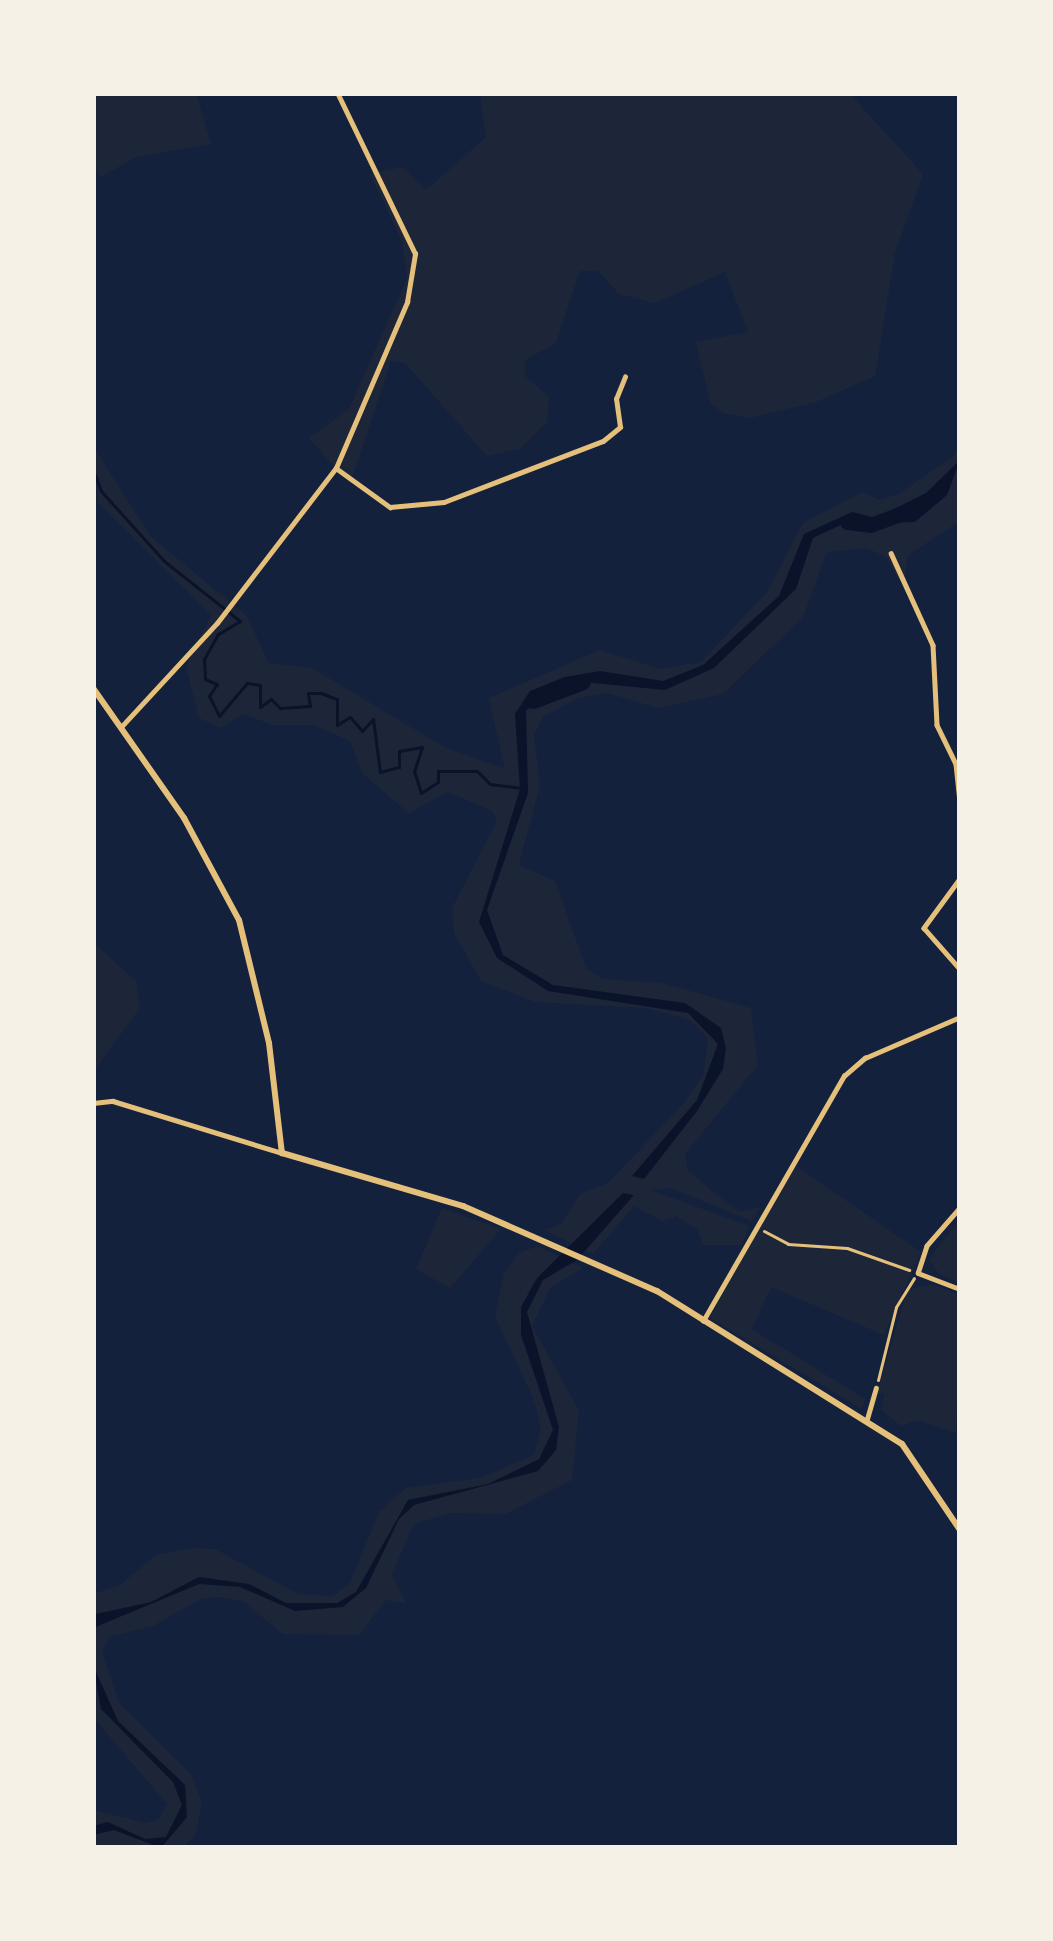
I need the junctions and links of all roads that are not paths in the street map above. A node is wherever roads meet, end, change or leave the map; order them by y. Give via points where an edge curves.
1 (337, 93) edge
2 (625, 377) dead end
3 (336, 468) junction
4 (891, 554) dead end
5 (93, 688) edge
6 (121, 727) junction
7 (960, 800) edge
8 (960, 879) edge
9 (960, 969) edge
10 (960, 1017) edge
11 (93, 1103) edge
12 (282, 1153) junction
13 (960, 1208) edge
14 (960, 1289) edge
15 (704, 1321) junction
16 (876, 1388) road end
17 (867, 1419) junction
18 (960, 1531) edge

1 - 3 street via 406,231 416,277
2 - 3 street via 616,399 620,428 603,441 444,502 390,507
3 - 6 street via 223,616
4 - 7 street via 933,645 937,725 956,764
5 - 6 street
6 - 12 street via 239,920 268,1043
8 - 9 street via 924,928
10 - 15 street via 851,1070 753,1225
11 - 12 street via 113,1101
12 - 15 street via 464,1206 566,1246
13 - 14 street via 927,1246 918,1273
15 - 17 street
16 - 17 street
17 - 18 street via 921,1463

